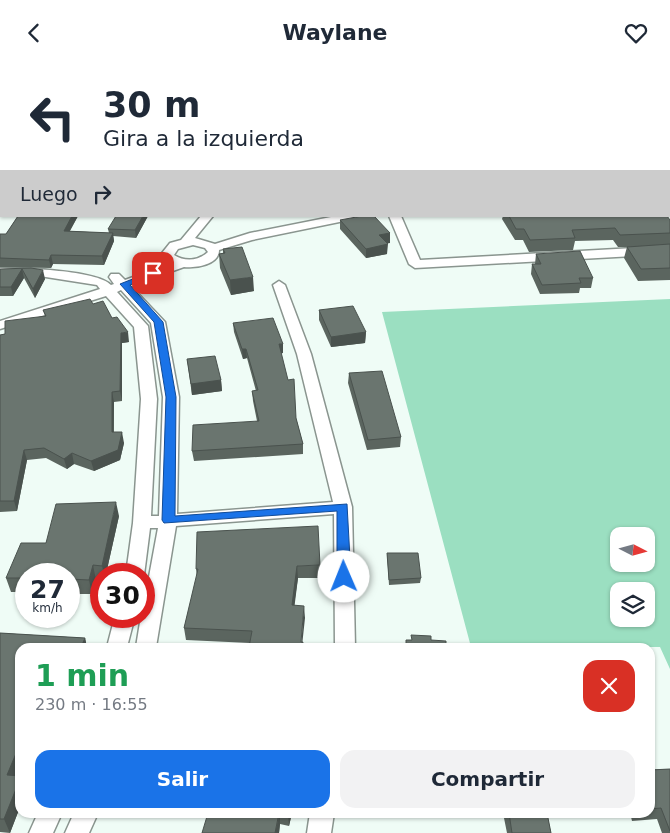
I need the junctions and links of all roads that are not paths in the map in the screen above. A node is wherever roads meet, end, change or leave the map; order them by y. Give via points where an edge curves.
1 (188, 217) edge
2 (218, 217) edge
3 (310, 217) edge
4 (349, 217) edge
5 (395, 217) edge
6 (204, 220) edge
7 (186, 242) junction
8 (205, 244) junction
9 (670, 250) edge
10 (168, 256) junction
11 (182, 263) junction
12 (0, 272) edge
13 (112, 283) junction
14 (279, 285) dead end
15 (0, 313) edge
16 (0, 325) edge
17 (343, 507) junction
18 (168, 520) junction
19 (142, 523) junction
20 (137, 563) edge
21 (122, 628) edge
22 (118, 643) edge
23 (147, 643) edge
24 (345, 643) edge
25 (48, 818) edge
26 (84, 818) edge
27 (321, 818) edge
28 (41, 833) edge
29 (77, 833) edge
30 (319, 833) edge

1 - 6 street
2 - 8 street
3 - 8 street via 241,231
4 - 8 street
5 - 9 street via 415,264
6 - 7 street
7 - 8 street
7 - 10 street via 174,246
8 - 11 street via 212,255 203,261
10 - 11 street
10 - 13 street
11 - 13 street
12 - 13 street via 32,271
13 - 15 street
13 - 16 street
13 - 18 street via 158,322 171,397
13 - 19 street via 141,325 149,399
14 - 17 street via 304,354
17 - 18 street
17 - 24 street
18 - 19 street
18 - 23 street
19 - 20 street
21 - 22 street
25 - 28 street
26 - 29 street
27 - 30 street

